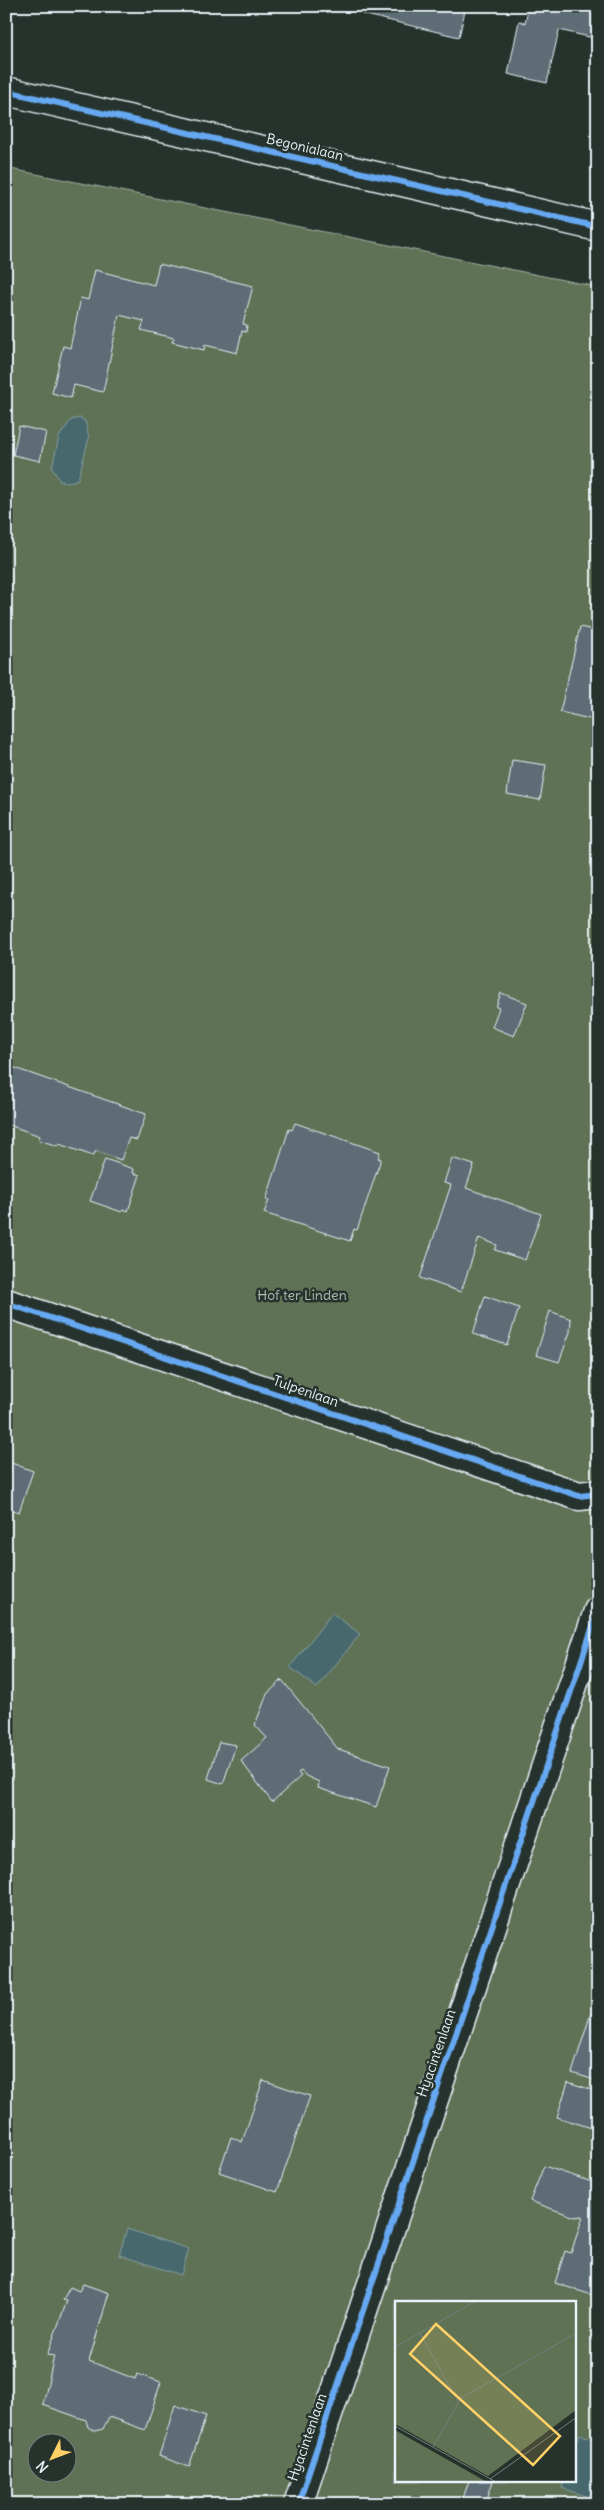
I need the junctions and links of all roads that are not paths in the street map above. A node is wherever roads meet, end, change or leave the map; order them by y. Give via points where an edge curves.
1 (6, 91) edge
2 (598, 227) edge
3 (6, 1303) edge
4 (598, 1494) edge
5 (598, 1611) edge
6 (298, 2504) edge

1 - 2 street, Begonialaan
3 - 4 street, Tulpenlaan via 579,1496
5 - 6 street, Hyacintenlaan

